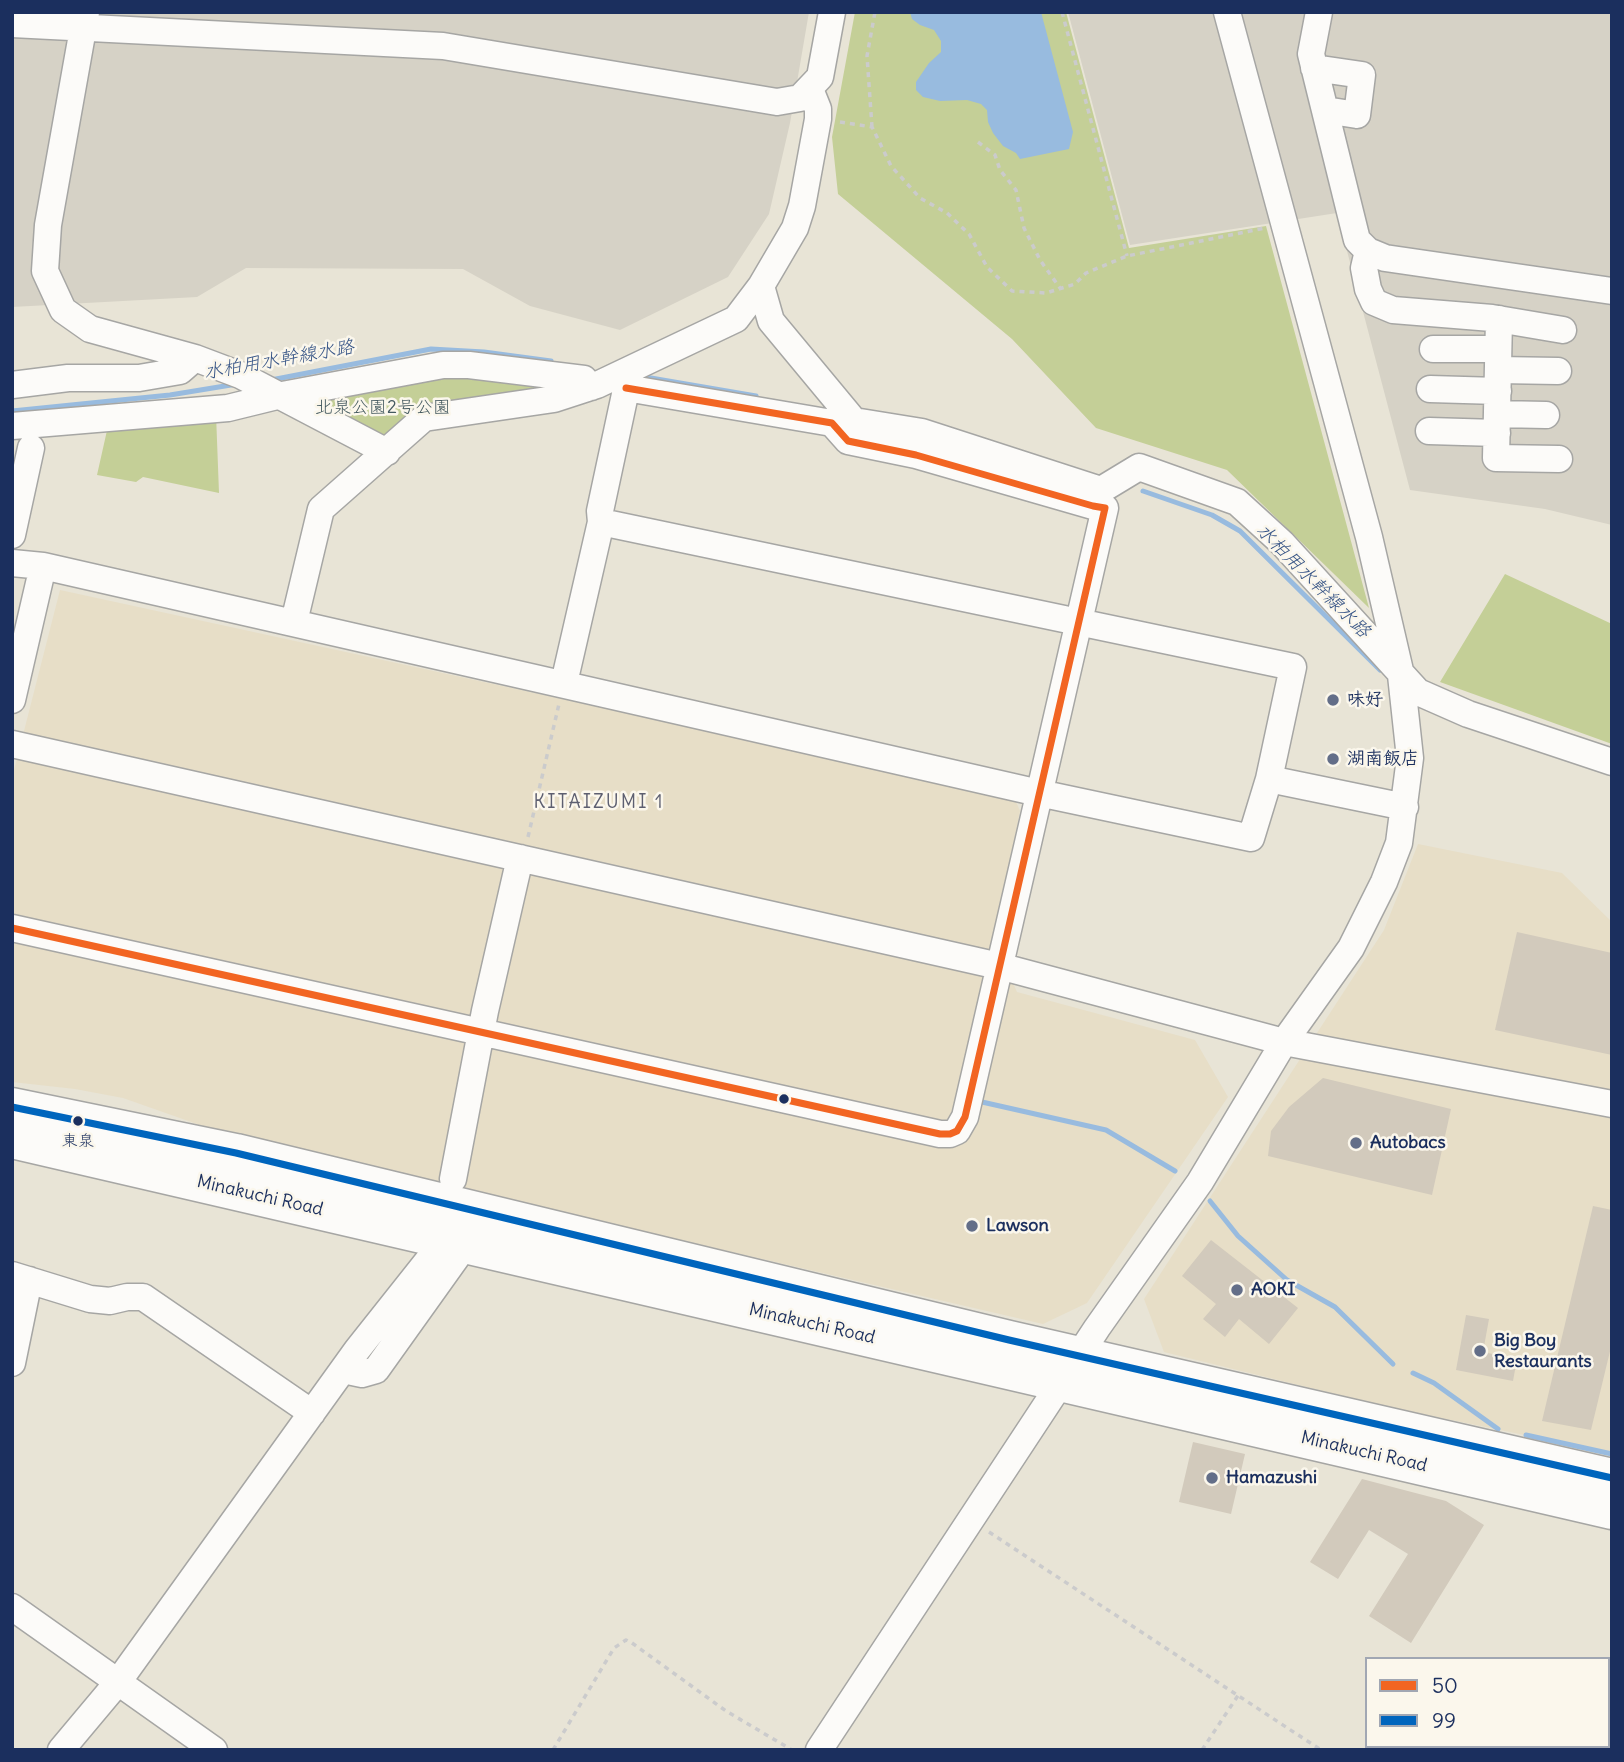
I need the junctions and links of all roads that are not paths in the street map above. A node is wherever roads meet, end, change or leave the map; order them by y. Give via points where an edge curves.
1 (832, 12) edge
2 (1227, 12) edge
3 (1319, 12) edge
4 (85, 20) edge
5 (12, 24) edge
6 (1314, 68) junction
7 (810, 89) junction
8 (1325, 110) junction
9 (1368, 251) junction
10 (761, 286) junction
11 (1612, 291) edge
12 (1499, 319) junction
13 (1563, 330) dead end
14 (1433, 349) dead end
15 (195, 358) junction
16 (1558, 371) dead end
17 (628, 379) junction
18 (12, 385) edge
19 (591, 387) junction
20 (1430, 389) dead end
21 (1498, 391) junction
22 (272, 393) junction
23 (1546, 415) dead end
24 (12, 426) edge
25 (1429, 431) dead end
26 (865, 434) junction
27 (32, 448) dead end
28 (387, 452) junction
29 (1559, 459) dead end
30 (601, 522) junction
31 (12, 535) edge
32 (12, 563) edge
33 (43, 566) junction
34 (1078, 620) junction
35 (294, 622) junction
36 (1401, 675) junction
37 (564, 683) junction
38 (12, 700) edge
39 (12, 744) edge
40 (1612, 762) edge
41 (1269, 779) junction
42 (1039, 793) junction
43 (1405, 807) junction
44 (520, 858) junction
45 (12, 928) edge
46 (999, 966) junction
47 (482, 1032) junction
48 (1284, 1042) junction
49 (1612, 1104) edge
50 (12, 1107) edge
51 (12, 1139) edge
52 (453, 1178) dead end
53 (466, 1244) junction
54 (430, 1258) dead end
55 (20, 1277) edge
56 (12, 1363) edge
57 (1070, 1369) junction
58 (343, 1370) junction
59 (312, 1413) junction
60 (1612, 1478) edge
61 (1612, 1510) edge
62 (12, 1607) edge
63 (118, 1682) junction
64 (61, 1750) edge
65 (214, 1750) edge
66 (819, 1750) edge

1 - 7 street via 820,76
2 - 36 street via 1369,537
3 - 6 street via 1311,54
4 - 5 street
4 - 7 street via 443,46 777,102 800,98
4 - 15 street via 48,225 45,271 63,310 90,329
6 - 8 street
6 - 8 street via 1362,75 1357,115
7 - 10 street via 818,119 802,206 795,228
8 - 9 street via 1357,240
9 - 11 street via 1385,258
9 - 12 street via 1364,268 1374,302 1393,310
10 - 17 street via 736,319
10 - 26 street via 771,321
12 - 13 street
12 - 21 street
14 - 21 street
15 - 18 street via 180,371 139,378 68,378
15 - 22 street
16 - 21 street
17 - 19 street
17 - 26 street via 832,423 848,441
17 - 30 street
19 - 22 street via 584,379 443,365
19 - 28 street via 554,399 424,418
20 - 21 street
21 - 23 street
21 - 25 street
21 - 29 street via 1496,458
22 - 24 street via 228,408
22 - 28 street
26 - 34 street via 916,454 1105,508
26 - 36 street via 922,432 1101,490 1139,467 1237,502 1282,543
27 - 31 street
28 - 35 street via 321,509
30 - 34 street
30 - 37 street
32 - 33 street
33 - 35 street
33 - 38 street
34 - 41 street via 1293,667
34 - 42 street
35 - 37 street
36 - 40 street via 1418,692 1468,714
36 - 43 street via 1410,758
37 - 42 street
39 - 44 street
41 - 42 street via 1251,838
41 - 43 street
42 - 46 street
43 - 48 street via 1399,843 1384,883 1350,948
44 - 46 street
44 - 47 street
45 - 47 street
46 - 47 street via 965,1117 950,1134
46 - 48 street
47 - 52 street
48 - 49 street
48 - 57 street via 1200,1182
50 - 57 highway, Minakuchi Road via 250,1157
51 - 53 highway, Minakuchi Road
53 - 57 highway, Minakuchi Road
53 - 58 street via 376,1370 362,1374
54 - 58 street
55 - 56 street
55 - 59 street via 90,1299 143,1297
57 - 60 highway, Minakuchi Road
57 - 61 highway, Minakuchi Road
57 - 66 street
58 - 59 street
59 - 63 street
62 - 63 street
63 - 64 street
63 - 65 street

